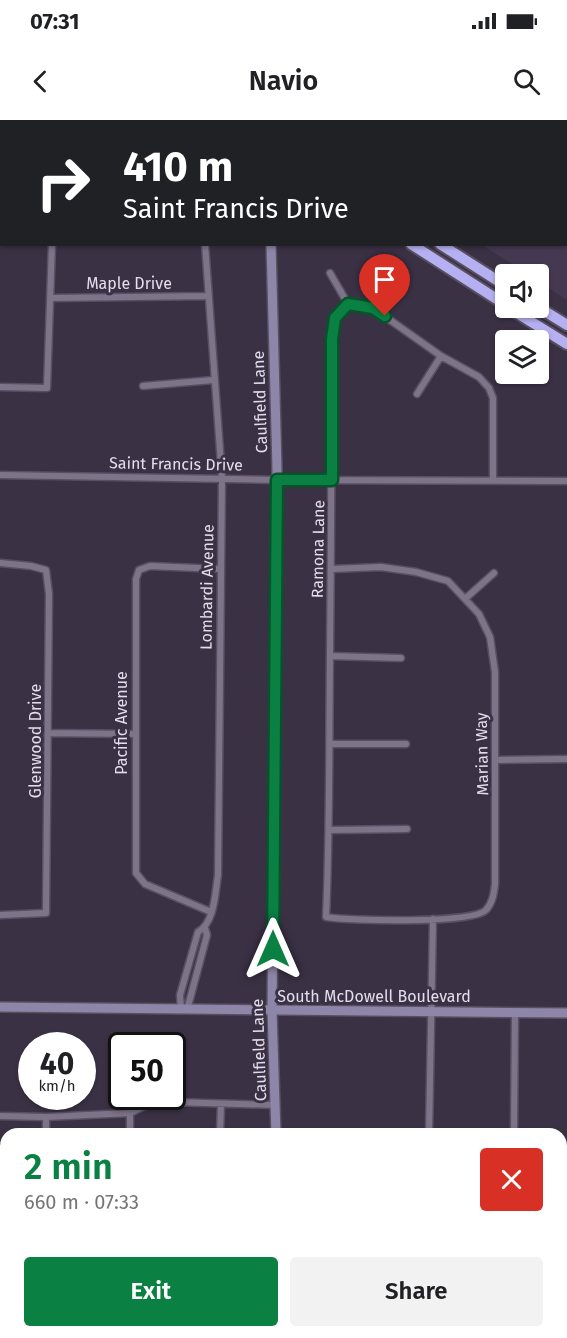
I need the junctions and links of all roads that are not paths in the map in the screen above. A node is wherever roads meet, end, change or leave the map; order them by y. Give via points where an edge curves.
1 (52, 246) edge
2 (205, 246) edge
3 (271, 246) edge
4 (414, 246) edge
5 (443, 246) edge
6 (330, 273) dead end
7 (495, 279) edge
8 (209, 296) junction
9 (50, 298) junction
10 (495, 298) edge
11 (348, 304) junction
12 (549, 314) edge
13 (525, 318) edge
14 (567, 325) edge
15 (567, 344) edge
16 (441, 356) junction
17 (213, 380) junction
18 (142, 386) dead end
19 (0, 387) edge
20 (417, 394) dead end
21 (0, 474) edge
22 (222, 478) junction
23 (277, 480) junction
24 (332, 480) junction
25 (493, 480) junction
26 (567, 481) edge
27 (0, 564) edge
28 (221, 568) junction
29 (331, 569) junction
30 (494, 573) dead end
31 (466, 598) junction
32 (330, 656) junction
33 (401, 658) dead end
34 (48, 733) junction
35 (135, 734) junction
36 (330, 744) junction
37 (406, 744) dead end
38 (567, 759) edge
39 (496, 760) junction
40 (406, 829) dead end
41 (330, 830) junction
42 (212, 912) junction
43 (0, 915) edge
44 (433, 919) junction
45 (0, 1006) edge
46 (184, 1010) junction
47 (272, 1011) junction
48 (433, 1012) junction
49 (514, 1012) junction
50 (567, 1013) edge
51 (221, 1104) junction
52 (276, 1105) junction
53 (130, 1113) junction
54 (0, 1116) edge
55 (46, 1117) junction
56 (46, 1128) edge
57 (130, 1128) edge
58 (220, 1128) edge
59 (276, 1128) edge
60 (429, 1128) edge
61 (514, 1128) edge

1 - 9 street
2 - 8 street, Lombardi Avenue
3 - 23 main road, Caulfield Lane
4 - 10 highway
5 - 7 highway
6 - 11 street
8 - 9 street, Maple Drive
8 - 17 street, Lombardi Avenue
9 - 19 street via 47,388
11 - 16 street via 373,308
11 - 24 street, Ramona Lane via 335,318 332,339
12 - 14 highway
13 - 15 highway
16 - 20 street
16 - 25 street via 479,377 489,388 493,398
17 - 18 street
17 - 22 street, Lombardi Avenue
21 - 22 street, Saint Francis Drive
22 - 23 street, Saint Francis Drive
22 - 28 street, Lombardi Avenue
23 - 24 street, Saint Francis Drive
23 - 47 main road, Caulfield Lane
24 - 25 street, Saint Francis Drive
24 - 29 street, Ramona Lane
25 - 26 street, Saint Francis Drive
27 - 34 street, Glenwood Drive via 46,570
28 - 35 street, Pacific Avenue via 150,566 139,570
28 - 42 street, Lombardi Avenue via 218,875
29 - 31 street, Marian Way via 381,567 416,572 448,581
29 - 32 street, Ramona Lane
30 - 31 street
31 - 39 street, Marian Way via 490,637 495,672
32 - 33 street
32 - 36 street, Ramona Lane
34 - 35 street
34 - 43 street, Glenwood Drive via 46,913
35 - 42 street, Pacific Avenue via 136,873 145,884
36 - 37 street
36 - 41 street, Ramona Lane
38 - 39 street
39 - 44 street, Marian Way via 493,898 486,910 473,917
40 - 41 street
41 - 44 street, Ramona Lane via 326,917 373,921
42 - 46 street, Lombardi Avenue via 205,928 198,932 180,995
44 - 48 street
45 - 46 main road, South McDowell Boulevard
46 - 47 main road, South McDowell Boulevard
47 - 48 main road, South McDowell Boulevard
47 - 52 main road, Caulfield Lane
48 - 49 main road, South McDowell Boulevard
48 - 60 street
49 - 50 main road, South McDowell Boulevard
49 - 61 street
51 - 52 street
51 - 53 street via 172,1102
51 - 58 street
52 - 59 main road, Caulfield Lane
53 - 55 street
53 - 57 street
54 - 55 street
55 - 56 street

